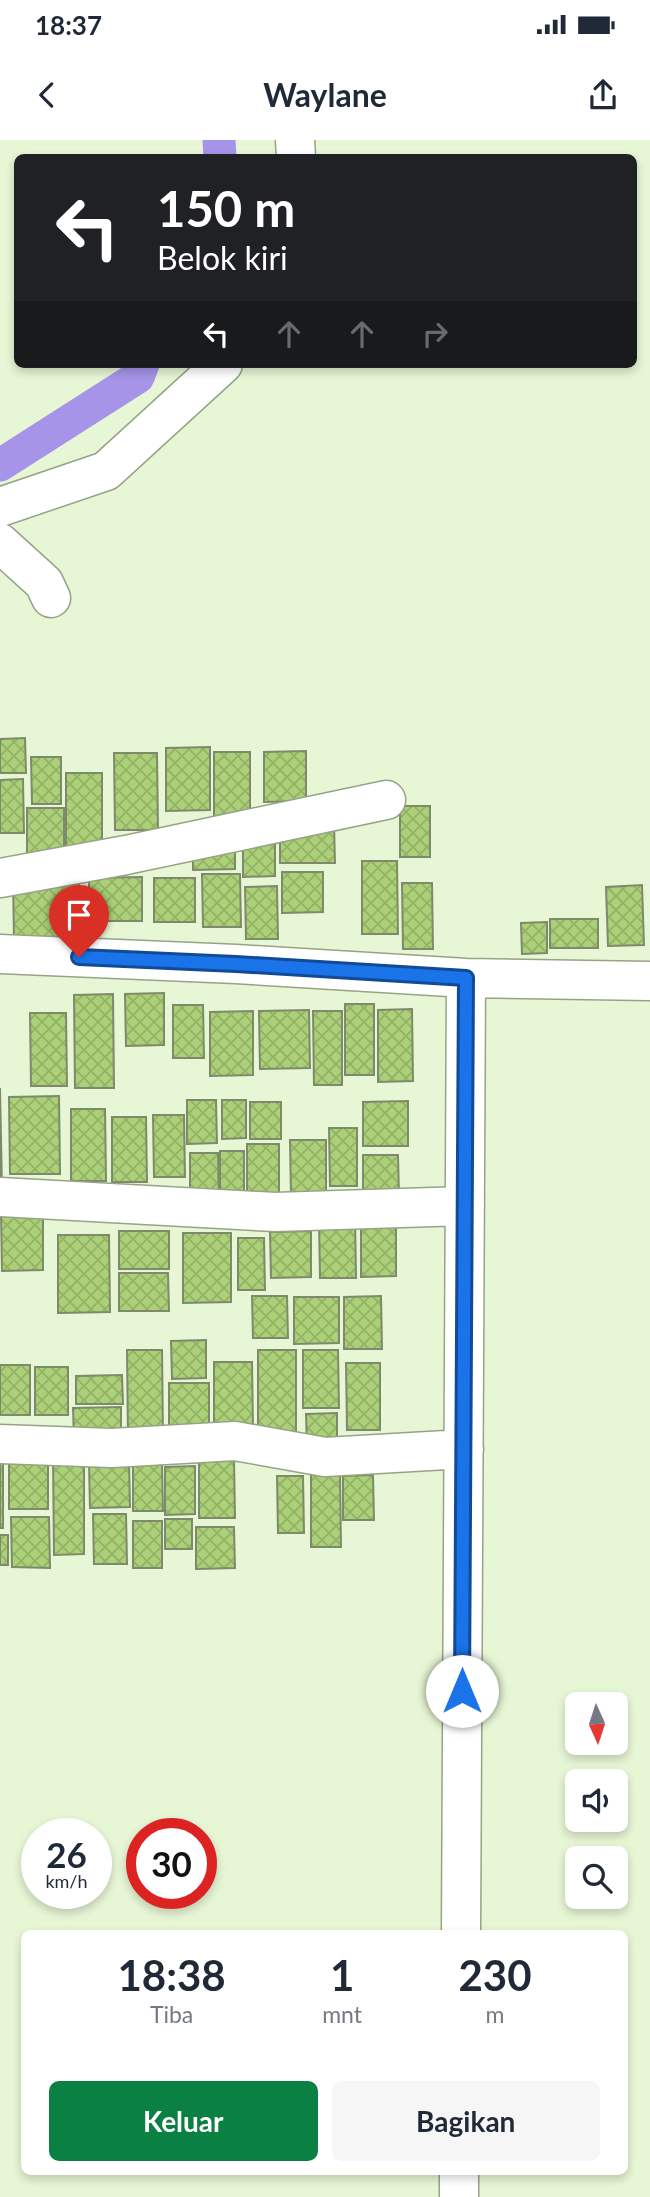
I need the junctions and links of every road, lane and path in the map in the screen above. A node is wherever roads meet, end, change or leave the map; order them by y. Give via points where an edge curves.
1 (219, 368) edge
2 (0, 507) edge
3 (0, 543) edge
4 (51, 598) dead end
5 (386, 800) dead end
6 (0, 878) edge
7 (0, 954) edge
8 (466, 978) junction
9 (650, 981) edge
10 (0, 1197) edge
11 (465, 1206) junction
12 (0, 1444) edge
13 (464, 1449) junction
14 (461, 1930) edge
15 (459, 2175) edge
16 (459, 2197) edge

1 - 2 street via 106,471
3 - 4 street via 44,583
5 - 6 street
7 - 8 street
8 - 9 street
8 - 11 street
10 - 11 street via 275,1212
11 - 13 street
12 - 13 street via 112,1448 235,1441 325,1457
13 - 14 street
15 - 16 street

